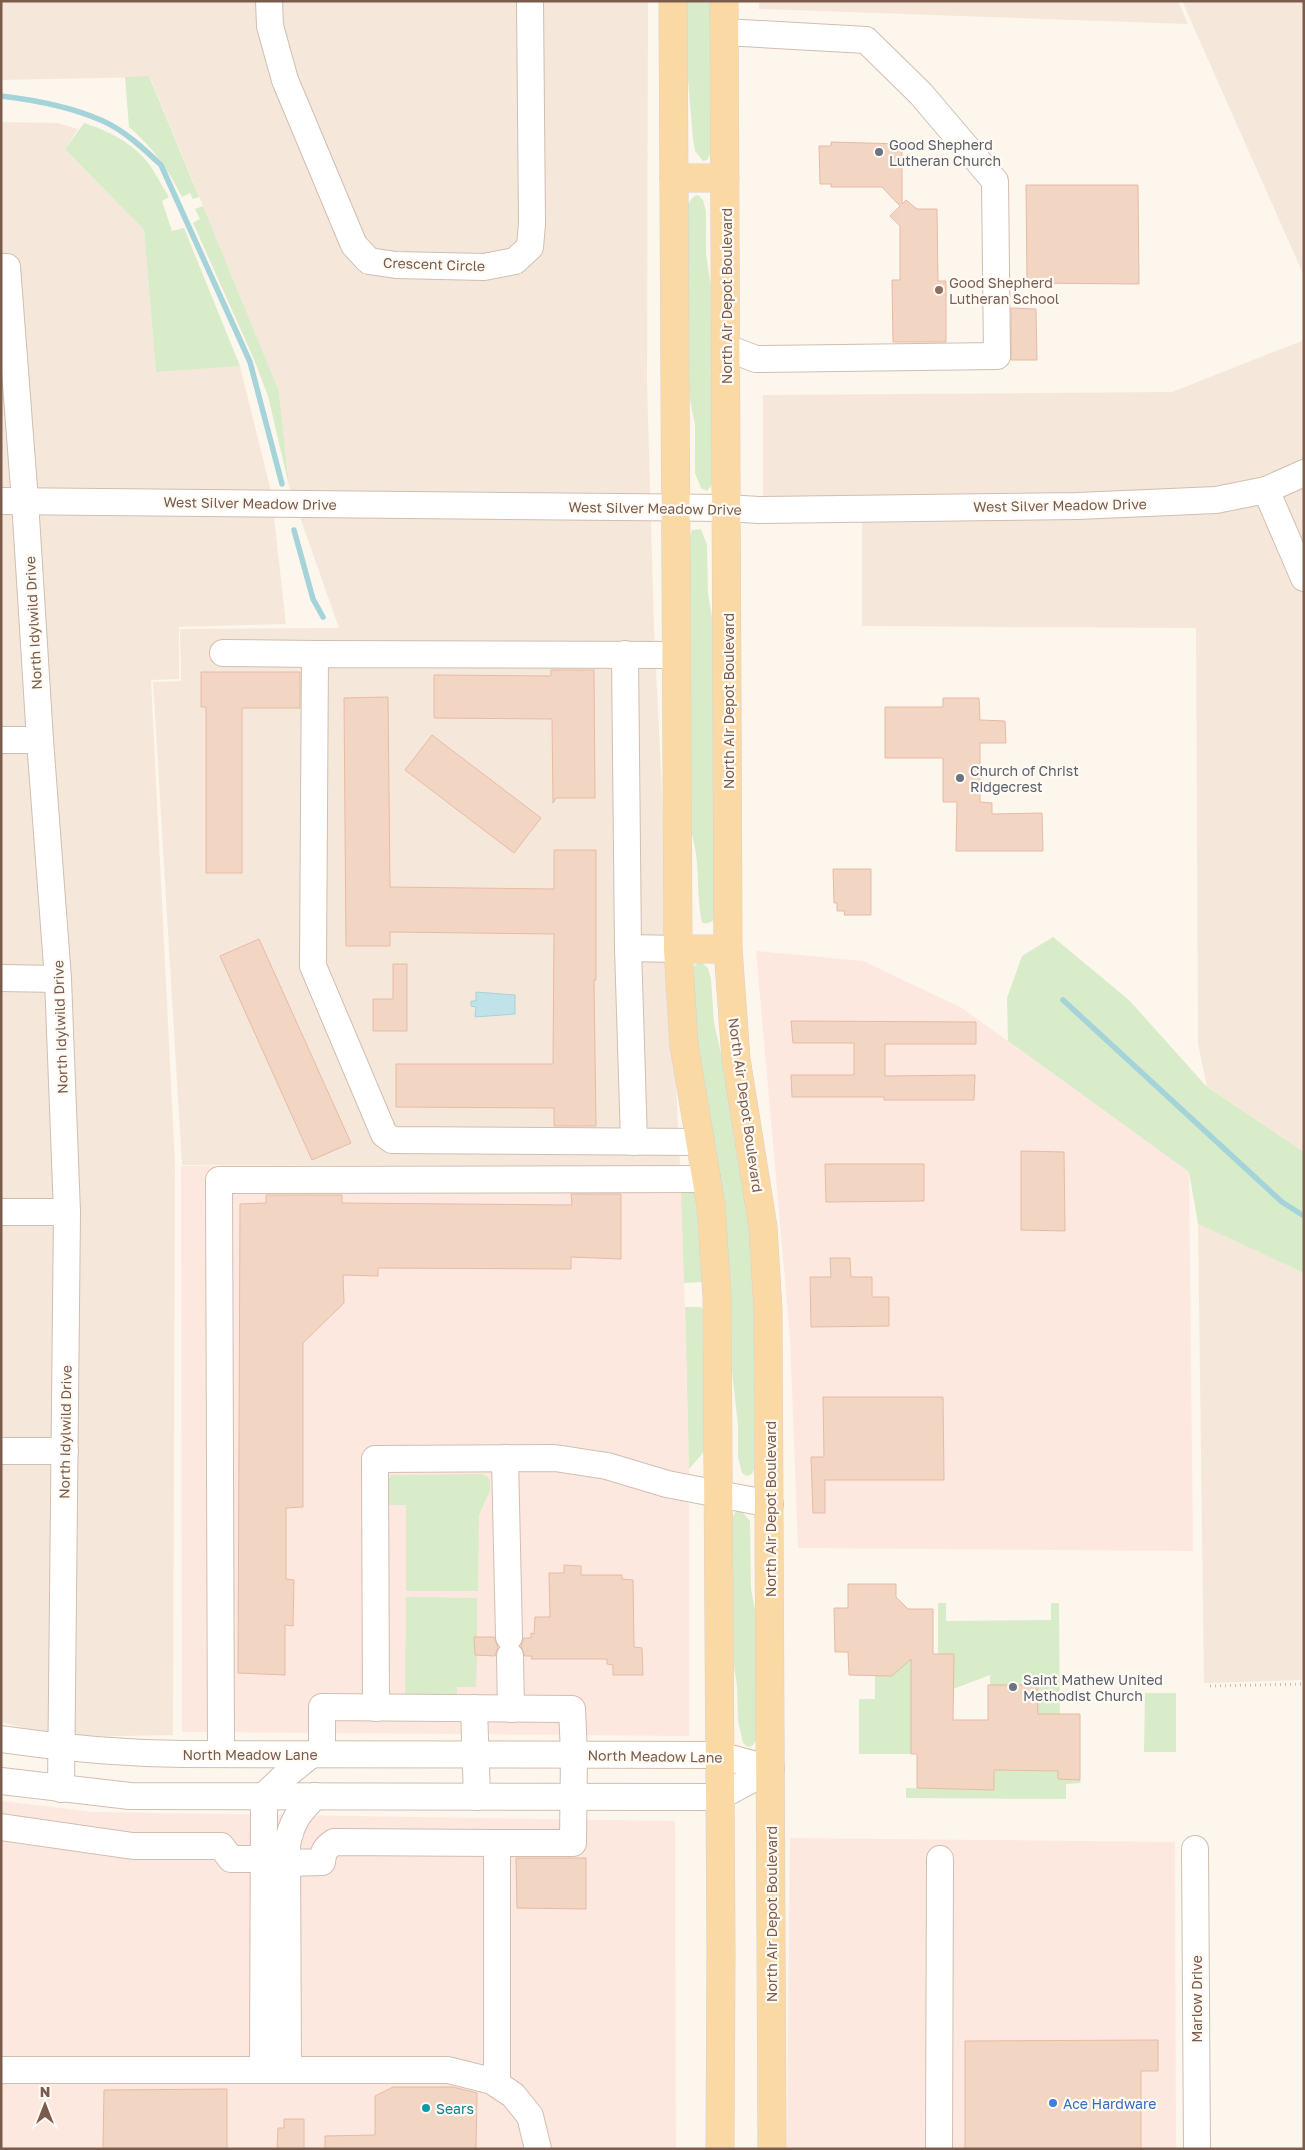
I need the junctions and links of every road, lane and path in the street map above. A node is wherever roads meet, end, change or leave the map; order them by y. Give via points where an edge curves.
1 (269, 1) edge
2 (530, 1) edge
3 (673, 1) edge
4 (724, 1) edge
5 (724, 32) junction
6 (674, 178) junction
7 (725, 178) junction
8 (4, 267) edge
9 (727, 348) junction
10 (1304, 473) edge
11 (1266, 490) junction
12 (13, 501) edge
13 (676, 508) junction
14 (727, 508) junction
15 (1304, 578) edge
16 (223, 653) dead end
17 (315, 654) junction
18 (625, 654) junction
19 (677, 655) junction
20 (1, 740) edge
21 (40, 740) junction
22 (628, 948) junction
23 (678, 949) junction
24 (728, 949) junction
25 (1, 978) edge
26 (58, 979) junction
27 (634, 1142) junction
28 (700, 1142) junction
29 (707, 1179) junction
30 (1, 1212) edge
31 (67, 1212) junction
32 (1, 1451) edge
33 (65, 1451) junction
34 (505, 1458) junction
35 (718, 1495) junction
36 (770, 1504) junction
37 (1304, 1684) edge
38 (1210, 1686) dead end
39 (376, 1708) junction
40 (474, 1708) junction
41 (511, 1709) junction
42 (1, 1739) edge
43 (61, 1748) junction
44 (222, 1754) junction
45 (317, 1754) junction
46 (476, 1754) junction
47 (574, 1754) junction
48 (719, 1755) junction
49 (771, 1770) junction
50 (1, 1781) edge
51 (61, 1789) junction
52 (264, 1796) junction
53 (315, 1796) junction
54 (477, 1797) junction
55 (573, 1797) junction
56 (719, 1797) junction
57 (1, 1827) edge
58 (497, 1843) junction
59 (1195, 1849) dead end
60 (940, 1859) dead end
61 (276, 1861) junction
62 (1, 2070) edge
63 (275, 2070) junction
64 (498, 2084) junction
65 (538, 2149) edge
66 (720, 2149) edge
67 (772, 2149) edge
68 (939, 2149) edge
69 (1197, 2149) edge

1 - 2 street, Crescent Circle via 270,26 285,80 354,244 369,261 396,265 484,267 515,261 530,247
3 - 6 main road
4 - 5 main road, North Air Depot Boulevard
5 - 7 main road, North Air Depot Boulevard
5 - 9 street via 866,40 921,94 995,181 997,356 756,359
6 - 7 main road
6 - 13 main road
7 - 9 main road, North Air Depot Boulevard
8 - 12 street, North Idylwild Drive
9 - 14 main road, North Air Depot Boulevard
10 - 11 street, West Silver Meadow Drive
11 - 14 street, West Silver Meadow Drive via 1216,500 1078,506
11 - 15 street
12 - 13 street, West Silver Meadow Drive
12 - 21 street, North Idylwild Drive
13 - 14 street, West Silver Meadow Drive
13 - 19 main road
14 - 24 main road, North Air Depot Boulevard
16 - 17 street
17 - 18 street
17 - 27 street via 312,966 384,1134 392,1140
18 - 19 street
18 - 22 street
19 - 23 main road
20 - 21 street
21 - 26 street, North Idylwild Drive
22 - 23 street
22 - 27 street
23 - 24 main road
23 - 28 main road via 684,1045
24 - 36 main road, North Air Depot Boulevard via 736,1059 759,1194 767,1268
25 - 26 street
26 - 31 street, North Idylwild Drive
27 - 28 street
28 - 29 main road
29 - 35 main road via 717,1297
29 - 44 street via 219,1180
30 - 31 street
31 - 33 street, North Idylwild Drive
32 - 33 street
33 - 43 street, North Idylwild Drive
34 - 35 street via 555,1458 607,1466
34 - 39 street via 375,1459
34 - 41 street
35 - 36 street
35 - 48 main road
36 - 49 main road, North Air Depot Boulevard
37 - 38 path
39 - 40 street
39 - 45 street via 322,1707
40 - 41 street
40 - 46 street
41 - 47 street via 572,1709
42 - 43 street, North Meadow Lane
43 - 44 street, North Meadow Lane
43 - 51 street, North Idylwild Drive
44 - 45 street, North Meadow Lane
45 - 46 street, North Meadow Lane
45 - 52 street via 286,1774
46 - 47 street, North Meadow Lane
46 - 54 street
47 - 48 street, North Meadow Lane
47 - 55 street
48 - 49 street, North Meadow Lane
48 - 56 main road
49 - 56 street
49 - 67 main road, North Air Depot Boulevard
50 - 51 street
51 - 52 street via 130,1796
52 - 53 street
52 - 61 street
53 - 54 street
53 - 61 street via 298,1813 290,1828 287,1845
54 - 55 street
55 - 56 street
55 - 58 street via 573,1843
56 - 66 main road
57 - 61 street via 133,1846 221,1846 231,1859
58 - 61 street via 334,1842 327,1846 322,1862
58 - 64 street
59 - 69 street, Marlow Drive
60 - 68 street
61 - 63 street
62 - 63 street
63 - 64 street via 448,2070
64 - 65 street via 513,2095 530,2116

